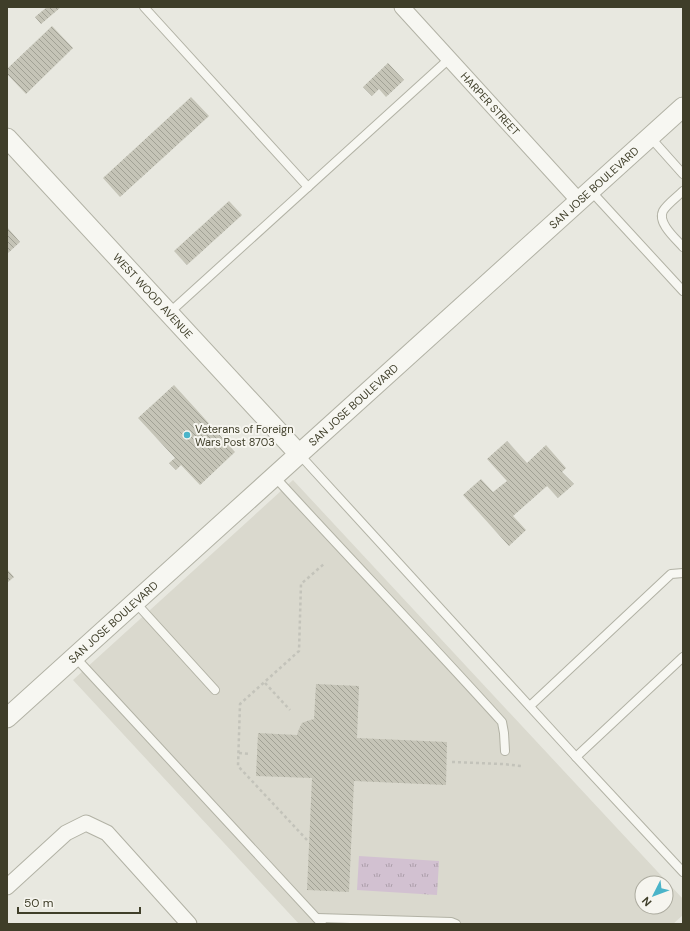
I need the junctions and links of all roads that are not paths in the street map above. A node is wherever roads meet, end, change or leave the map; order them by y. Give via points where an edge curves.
1 (144, 7) edge
2 (402, 7) edge
3 (449, 59) junction
4 (683, 107) edge
5 (650, 137) junction
6 (7, 138) edge
7 (683, 174) edge
8 (308, 187) junction
9 (683, 191) edge
10 (584, 196) junction
11 (683, 247) edge
12 (683, 291) edge
13 (169, 313) junction
14 (299, 454) junction
15 (274, 476) junction
16 (683, 573) edge
17 (135, 602) junction
18 (75, 657) junction
19 (683, 657) edge
20 (215, 690) dead end
21 (530, 706) junction
22 (7, 718) edge
23 (505, 751) dead end
24 (576, 757) junction
25 (683, 872) edge
26 (7, 887) edge
27 (319, 921) edge
28 (189, 924) edge
29 (456, 924) edge

1 - 8 lane
2 - 3 street, HARPER STREET
3 - 8 lane
3 - 10 street, HARPER STREET
4 - 5 street, SAN JOSE BOULEVARD
5 - 7 lane
5 - 10 street, SAN JOSE BOULEVARD
6 - 13 street, WEST WOOD AVENUE
8 - 13 lane
9 - 11 lane via 663,210 661,216 663,224
10 - 12 lane
10 - 14 street, SAN JOSE BOULEVARD
13 - 14 street, WEST WOOD AVENUE
14 - 15 street, SAN JOSE BOULEVARD
14 - 21 lane
15 - 17 street, SAN JOSE BOULEVARD
15 - 23 lane via 502,722
16 - 21 lane via 671,574
17 - 18 street, SAN JOSE BOULEVARD
17 - 20 lane
18 - 22 street, SAN JOSE BOULEVARD
18 - 27 lane
19 - 24 lane
21 - 24 lane
24 - 25 lane
26 - 28 street via 66,833 86,823 107,833
27 - 29 lane

